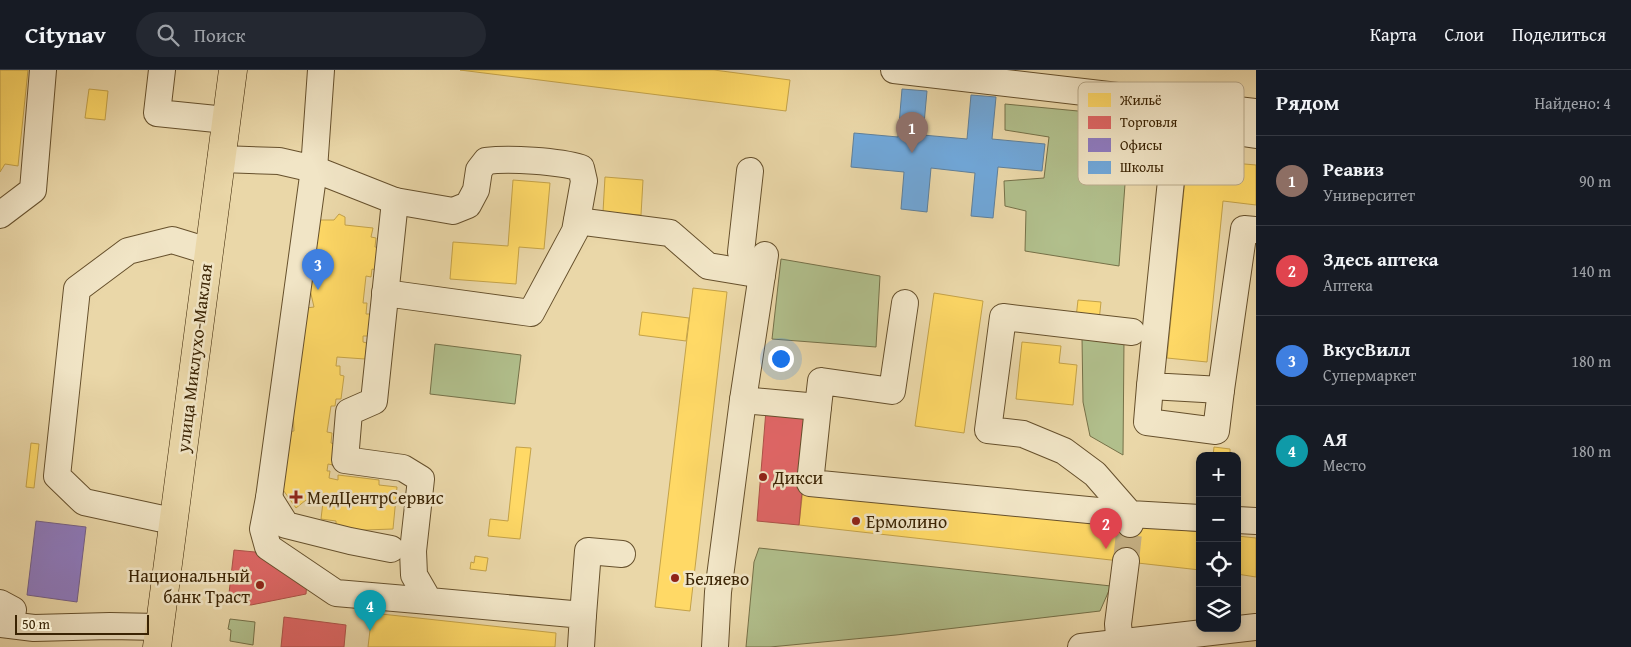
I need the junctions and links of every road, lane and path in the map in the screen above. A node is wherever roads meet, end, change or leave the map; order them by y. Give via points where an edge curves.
1 (43, 70) edge
2 (162, 70) edge
3 (233, 70) edge
4 (321, 70) edge
5 (894, 70) edge
6 (1078, 91) edge
7 (226, 120) junction
8 (221, 159) junction
9 (314, 169) junction
10 (750, 171) dead end
11 (1171, 185) edge
12 (395, 201) junction
13 (0, 215) edge
14 (577, 221) junction
15 (1256, 230) edge
16 (208, 250) junction
17 (760, 268) junction
18 (385, 293) junction
19 (905, 303) dead end
20 (1132, 332) dead end
21 (1150, 386) junction
22 (1221, 390) junction
23 (743, 400) junction
24 (818, 407) junction
25 (269, 498) junction
26 (1196, 518) edge
27 (1130, 519) junction
28 (1241, 520) edge
29 (172, 521) junction
30 (1256, 521) edge
31 (391, 549) dead end
32 (622, 554) dead end
33 (1126, 561) tunnel mouth
34 (429, 601) junction
35 (4, 613) edge
36 (582, 616) junction
37 (1256, 627) edge
38 (69, 637) edge
39 (158, 637) edge
40 (1120, 645) edge
41 (581, 647) edge
42 (716, 647) edge
43 (1081, 647) edge

1 - 13 street via 33,190
2 - 7 street via 157,112
3 - 7 main road, улица Миклухо-Маклая
4 - 9 street
5 - 6 street
7 - 8 main road, улица Миклухо-Маклая
8 - 9 street via 279,161
8 - 16 main road, улица Миклухо-Маклая
9 - 12 street
9 - 25 street
10 - 17 street via 741,252
11 - 21 street
12 - 14 street via 453,211 468,204 476,190 479,170 486,161 569,164 581,168 584,181
12 - 18 street
14 - 17 street via 670,233 708,266
14 - 18 street via 575,231 531,313
15 - 22 street via 1244,229
16 - 29 main road, улица Миклухо-Маклая
16 - 29 street via 172,240 128,251 77,288 57,476 84,502
17 - 23 street
18 - 34 street via 374,400 349,412 345,460 403,468 421,479 413,552 414,575
19 - 24 street via 892,391 820,381
20 - 27 street via 1003,317 988,430 1024,434 1064,451 1095,474
21 - 22 street
21 - 22 street via 1147,422 1216,431
23 - 24 street
23 - 42 street via 718,592
24 - 27 street via 810,483
25 - 31 street via 286,525
25 - 34 street via 263,529 268,547 336,593
26 - 27 street
28 - 30 street
29 - 39 main road, улица Миклухо-Маклая
32 - 36 street via 588,551
33 - 40 street via 1118,624
34 - 36 street
35 - 38 street via 34,628
36 - 41 street
37 - 40 street
38 - 39 street via 110,626
40 - 43 street

